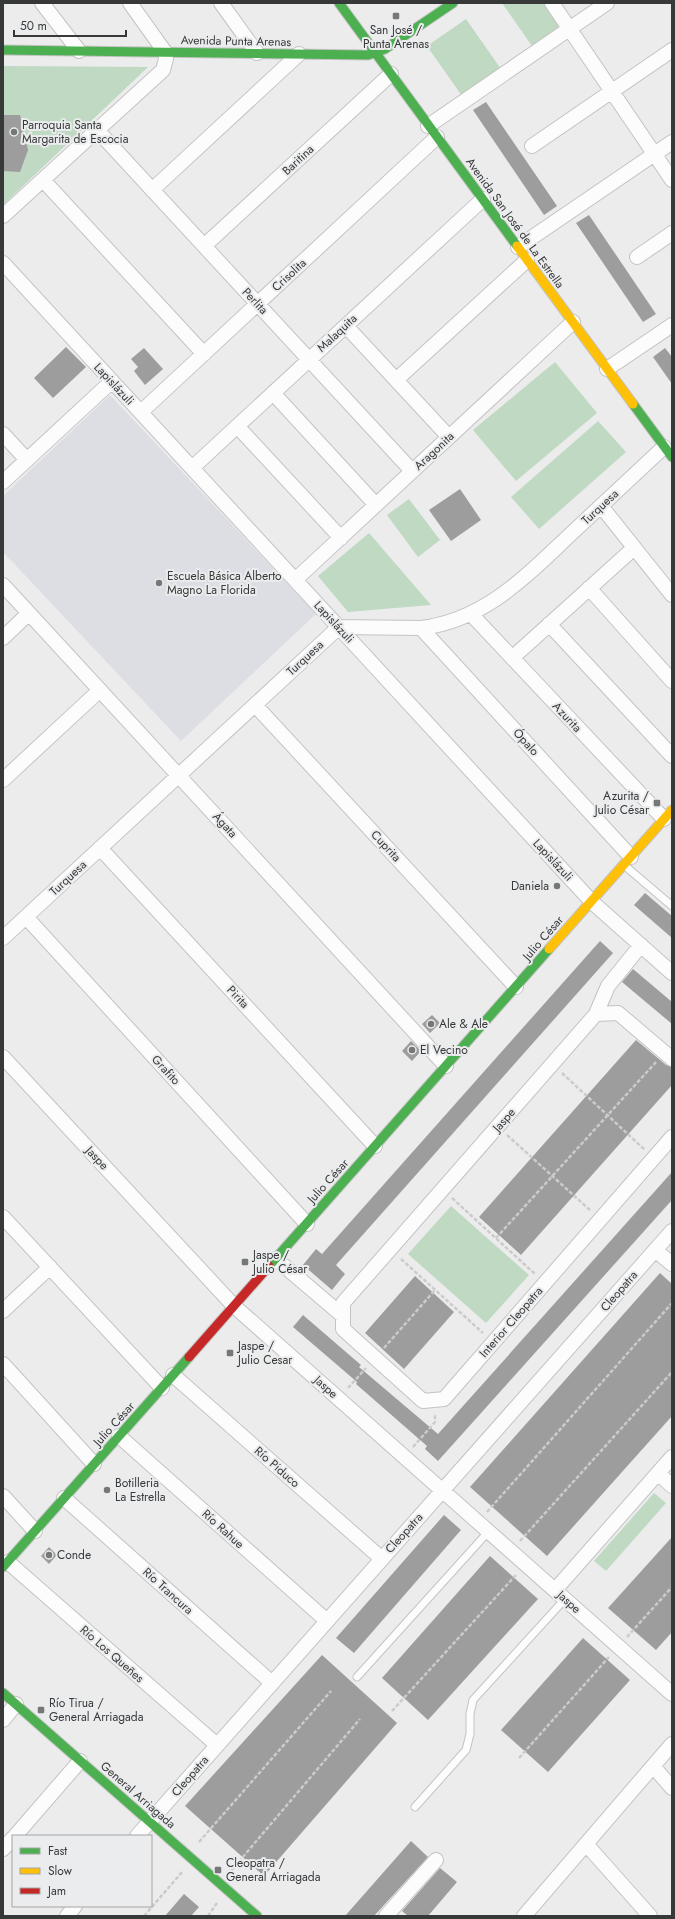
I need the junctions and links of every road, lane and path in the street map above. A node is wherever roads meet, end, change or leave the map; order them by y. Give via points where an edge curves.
1 (42, 3) edge
2 (130, 3) edge
3 (221, 3) edge
4 (338, 3) edge
5 (453, 3) edge
6 (552, 3) edge
7 (607, 3) edge
8 (569, 29) junction
9 (3, 50) edge
10 (672, 50) edge
11 (79, 51) junction
12 (165, 52) junction
13 (257, 53) junction
14 (375, 53) junction
15 (300, 54) junction
16 (391, 74) junction
17 (612, 92) junction
18 (428, 126) junction
19 (97, 130) junction
20 (438, 138) junction
21 (672, 142) edge
22 (532, 146) dead end
23 (654, 154) junction
24 (42, 180) junction
25 (672, 180) edge
26 (152, 190) junction
27 (483, 199) junction
28 (3, 216) edge
29 (672, 233) edge
30 (204, 246) junction
31 (518, 247) junction
32 (637, 257) dead end
33 (527, 260) junction
34 (3, 263) edge
35 (258, 304) junction
36 (572, 322) junction
37 (346, 326) junction
38 (671, 327) edge
39 (204, 354) junction
40 (309, 359) junction
41 (607, 369) junction
42 (396, 380) junction
43 (112, 382) junction
44 (273, 393) junction
45 (141, 412) junction
46 (237, 426) junction
47 (3, 434) edge
48 (449, 437) junction
49 (668, 452) edge
50 (27, 460) junction
51 (192, 468) junction
52 (412, 471) junction
53 (3, 482) edge
54 (376, 505) junction
55 (601, 506) junction
56 (341, 538) junction
57 (634, 548) junction
58 (295, 580) junction
59 (3, 585) edge
60 (589, 588) junction
61 (672, 595) edge
62 (29, 614) junction
63 (471, 614) junction
64 (550, 624) junction
65 (339, 628) junction
66 (421, 628) junction
67 (3, 638) edge
68 (512, 658) junction
69 (672, 681) edge
70 (100, 690) junction
71 (255, 705) junction
72 (672, 756) edge
73 (179, 776) junction
74 (3, 780) edge
75 (668, 815) edge
76 (100, 848) junction
77 (627, 861) junction
78 (592, 902) junction
79 (672, 906) edge
80 (26, 917) junction
81 (3, 938) edge
82 (640, 945) junction
83 (672, 973) edge
84 (516, 987) junction
85 (596, 1014) junction
86 (668, 1056) edge
87 (3, 1057) edge
88 (552, 1064) junction
89 (446, 1066) junction
90 (607, 1115) junction
91 (498, 1126) junction
92 (672, 1137) edge
93 (375, 1146) junction
94 (654, 1158) junction
95 (552, 1176) junction
96 (442, 1190) junction
97 (3, 1217) edge
98 (600, 1220) junction
99 (307, 1224) junction
100 (672, 1231) edge
101 (496, 1238) junction
102 (390, 1249) junction
103 (655, 1250) junction
104 (276, 1258) junction
105 (672, 1264) edge
106 (50, 1268) junction
107 (545, 1283) junction
108 (435, 1290) junction
109 (672, 1302) edge
110 (234, 1306) junction
111 (3, 1311) edge
112 (343, 1316) junction
113 (493, 1342) junction
114 (375, 1358) junction
115 (3, 1364) edge
116 (672, 1372) edge
117 (173, 1375) junction
118 (162, 1388) junction
119 (339, 1398) junction
120 (434, 1400) junction
121 (119, 1436) junction
122 (405, 1457) junction
123 (672, 1457) edge
124 (94, 1464) junction
125 (658, 1473) junction
126 (672, 1486) edge
127 (442, 1490) junction
128 (3, 1496) edge
129 (64, 1498) junction
130 (478, 1522) junction
131 (35, 1531) junction
132 (489, 1531) junction
133 (511, 1551) junction
134 (382, 1559) junction
135 (526, 1564) junction
136 (5, 1565) edge
137 (672, 1587) edge
138 (560, 1595) junction
139 (327, 1621) junction
140 (618, 1646) junction
141 (357, 1677) dead end
142 (272, 1683) junction
143 (331, 1692) dead end
144 (3, 1693) edge
145 (672, 1694) edge
146 (16, 1704) junction
147 (392, 1711) dead end
148 (360, 1719) dead end
149 (3, 1720) edge
150 (672, 1744) edge
151 (217, 1746) junction
152 (519, 1758) dead end
153 (80, 1761) junction
154 (653, 1766) junction
155 (672, 1788) edge
156 (415, 1807) dead end
157 (150, 1821) junction
158 (16, 1835) edge
159 (138, 1835) edge
160 (12, 1839) edge
161 (586, 1844) junction
162 (3, 1849) edge
163 (190, 1857) junction
164 (436, 1860) dead end
165 (224, 1886) junction
166 (74, 1907) edge
167 (152, 1907) edge
168 (152, 1907) edge
169 (67, 1916) edge
170 (144, 1916) edge
171 (208, 1916) edge
172 (258, 1916) edge
173 (386, 1916) edge
174 (524, 1916) edge
175 (650, 1916) edge

1 - 11 street
2 - 12 street
3 - 13 street
4 - 14 street, Avenida San José de La Estrella
5 - 14 street, Avenida Punta Arenas via 396,42
6 - 8 street
7 - 8 street
8 - 17 street
8 - 18 street
9 - 11 street, Avenida Punta Arenas
10 - 17 street
11 - 12 street, Avenida Punta Arenas
12 - 13 street, Avenida Punta Arenas
12 - 19 street via 163,70
13 - 15 street, Avenida Punta Arenas
14 - 15 street, Avenida Punta Arenas
14 - 16 street, Avenida San José de La Estrella
15 - 26 street
16 - 18 street, Avenida San José de La Estrella
16 - 30 street, Baritina
17 - 22 street
17 - 23 street
18 - 20 street, Avenida San José de La Estrella
19 - 24 street
19 - 26 street, Perlita
20 - 27 street, Avenida San José de La Estrella
20 - 35 street, Crisolita
21 - 23 street
23 - 25 street
23 - 31 street
24 - 28 street
24 - 39 street
26 - 30 street, Perlita
27 - 31 street, Avenida San José de La Estrella
27 - 37 street, Malaquita
29 - 32 street
30 - 35 street, Perlita
31 - 33 street, Avenida San José de La Estrella
33 - 36 street, Avenida San José de La Estrella
33 - 42 street
34 - 43 street, Lapislázuli
35 - 39 street, Crisolita
35 - 40 street, Perlita
36 - 41 street, Avenida San José de La Estrella
36 - 48 street, Aragonita
37 - 40 street, Malaquita
37 - 42 street
38 - 41 street
39 - 45 street, Crisolita
40 - 44 street, Malaquita
40 - 52 street, Perlita
41 - 49 street, Avenida San José de La Estrella
42 - 48 street
43 - 45 street, Lapislázuli
43 - 50 street
44 - 46 street, Malaquita
44 - 54 street
45 - 51 street, Lapislázuli
46 - 51 street, Malaquita
46 - 56 street
47 - 50 street
48 - 52 street, Aragonita
49 - 55 street, Turquesa
50 - 53 street
51 - 58 street, Lapislázuli
52 - 54 street, Aragonita
54 - 56 street, Aragonita
55 - 57 street
55 - 63 street, Turquesa via 506,592
56 - 58 street, Aragonita
57 - 60 street
57 - 61 street
58 - 65 street, Lapislázuli
59 - 62 street, Ágata
60 - 64 street
60 - 69 street
62 - 67 street
62 - 70 street, Ágata
63 - 66 street, Turquesa via 448,623
63 - 68 street, Azurita
64 - 68 street
64 - 72 street
65 - 66 street, Turquesa
65 - 71 street, Turquesa
65 - 78 street, Lapislázuli
66 - 77 street, Ópalo
68 - 75 street, Azurita
70 - 73 street, Ágata
70 - 74 street
71 - 73 street, Turquesa
71 - 84 street, Cuprita
73 - 76 street, Turquesa
73 - 89 street, Ágata
75 - 77 street, Julio César
76 - 80 street, Turquesa
76 - 93 street, Pirita
77 - 78 street, Julio César
77 - 79 lane
78 - 82 street, Lapislázuli
78 - 84 street, Julio César
80 - 81 street, Turquesa
80 - 99 street, Grafito
82 - 83 street, Lapislázuli
82 - 85 street, Jaspe via 608,986
84 - 89 street, Julio César
85 - 86 street via 618,1013
85 - 88 street, Jaspe
86 - 90 path
87 - 110 street, Jaspe
88 - 90 path
88 - 91 street, Jaspe
89 - 93 street, Julio César
90 - 94 path
90 - 95 path
91 - 95 path
91 - 96 street, Jaspe
92 - 94 street, Interior Cleopatra
93 - 99 street, Julio César
94 - 98 street, Interior Cleopatra
95 - 98 path
95 - 101 path
96 - 101 path
96 - 102 street, Jaspe
97 - 106 street
98 - 107 street, Interior Cleopatra
99 - 104 street, Julio César
100 - 103 street, Cleopatra
101 - 107 path
102 - 108 path
102 - 112 street, Jaspe via 343,1303
103 - 105 street
103 - 127 street, Cleopatra
104 - 110 street, Julio César
104 - 112 street
106 - 111 street
106 - 118 street
107 - 113 street, Interior Cleopatra
108 - 113 path
108 - 114 path
109 - 130 path
110 - 117 street, Julio César
110 - 119 street, Jaspe
112 - 114 street via 343,1329
113 - 120 street, Interior Cleopatra via 444,1399
114 - 119 path
114 - 120 street via 423,1401
115 - 124 street
116 - 133 path
117 - 118 street, Julio César
117 - 134 street, Río Piduco
118 - 121 street, Julio César
119 - 122 street, Jaspe
120 - 122 path via 435,1422
121 - 124 street, Julio César
121 - 139 street, Río Rahue
122 - 127 street, Jaspe
123 - 125 street
124 - 129 street, Julio César
125 - 126 street
125 - 138 street
127 - 130 street, Jaspe
127 - 134 street, Cleopatra
128 - 131 street
129 - 131 street, Julio César
129 - 142 street, Río Trancura
130 - 132 street, Jaspe
131 - 136 street, Julio César
132 - 133 street, Jaspe
132 - 141 lane
133 - 135 street, Jaspe
134 - 139 street, Cleopatra
135 - 138 street, Jaspe
135 - 147 path
136 - 151 street, Río Los Queñes
137 - 140 path
138 - 140 street, Jaspe
138 - 156 lane via 473,1700 466,1750
139 - 142 street, Cleopatra
140 - 145 street, Jaspe
140 - 152 path
142 - 151 street, Cleopatra
143 - 163 path via 199,1841
144 - 146 street, General Arriagada
146 - 149 street
146 - 153 street, General Arriagada
148 - 165 path via 239,1862
150 - 154 street
151 - 157 street, Cleopatra
153 - 157 street, General Arriagada
153 - 158 street
154 - 155 street
154 - 161 street
157 - 159 street, Cleopatra
157 - 163 street, General Arriagada
160 - 162 street
161 - 174 street
161 - 175 street
163 - 165 street, General Arriagada
163 - 168 path via 183,1871
164 - 173 street
165 - 171 path
165 - 172 street, General Arriagada
166 - 169 street
167 - 170 path

